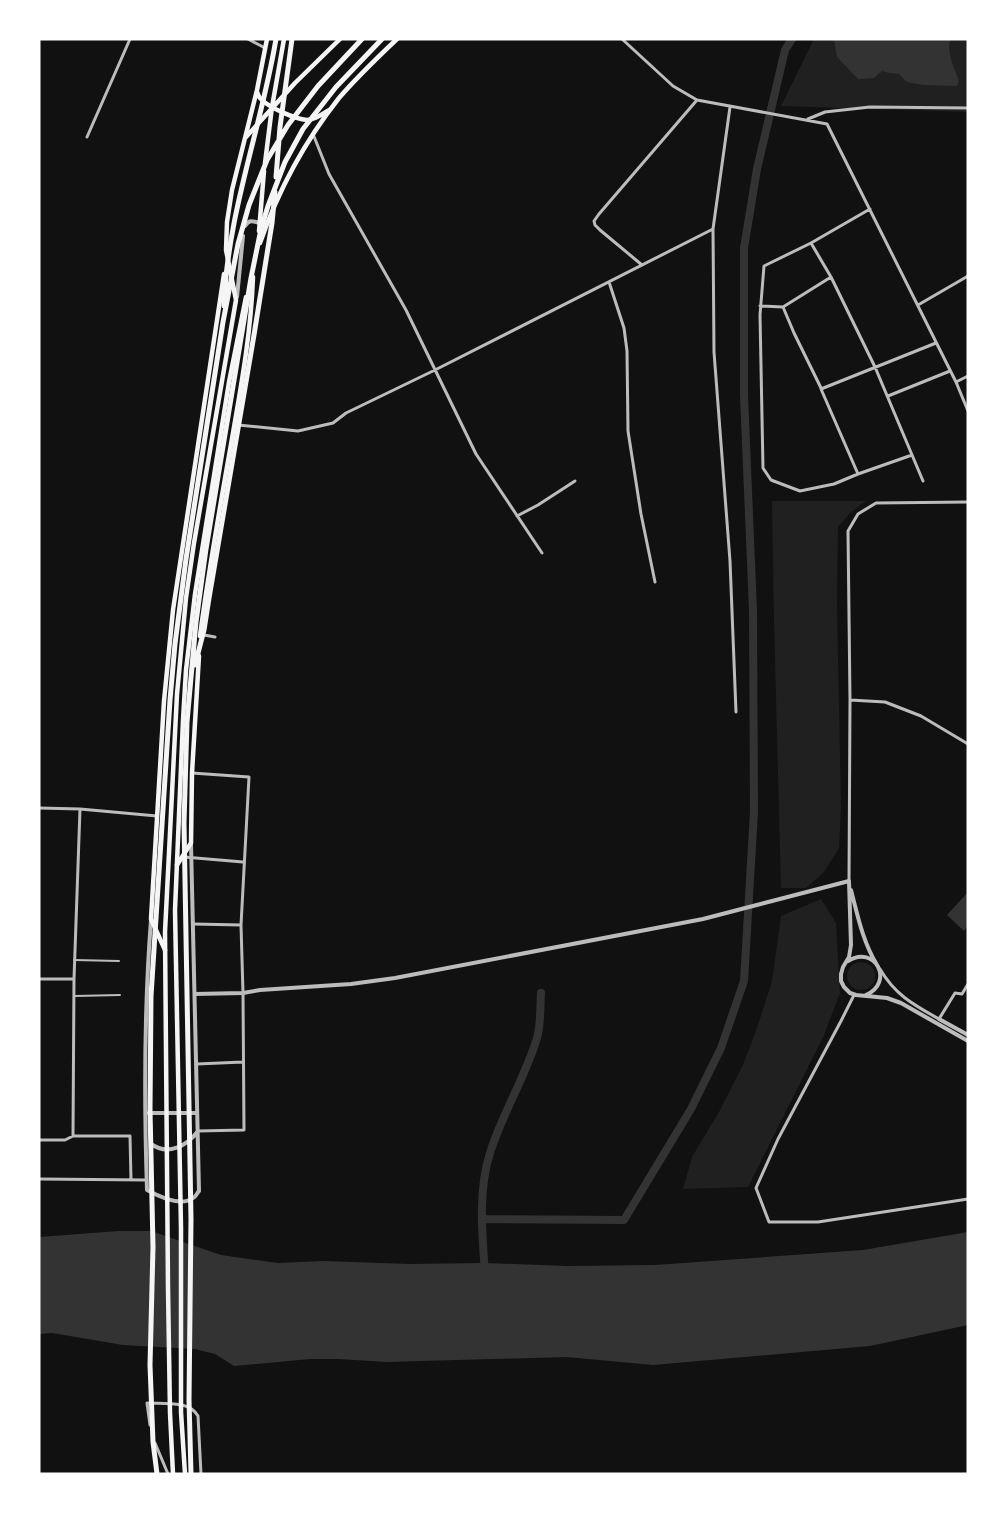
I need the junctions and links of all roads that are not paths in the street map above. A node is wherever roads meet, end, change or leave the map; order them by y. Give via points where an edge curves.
1 (130, 39) edge
2 (248, 39) edge
3 (267, 39) edge
4 (276, 39) edge
5 (284, 39) edge
6 (292, 39) edge
7 (340, 39) edge
8 (362, 39) edge
9 (382, 39) edge
10 (397, 39) edge
11 (622, 39) edge
12 (265, 48) junction
13 (257, 90) junction
14 (697, 100) junction
15 (272, 107) junction
16 (730, 107) junction
17 (332, 108) junction
18 (968, 108) edge
19 (807, 120) junction
20 (313, 134) junction
21 (87, 137) dead end
22 (244, 139) junction
23 (870, 209) junction
24 (260, 224) junction
25 (713, 229) junction
26 (811, 243) junction
27 (258, 249) junction
28 (227, 256) junction
29 (642, 265) junction
30 (253, 275) junction
31 (968, 276) edge
32 (831, 277) junction
33 (609, 282) junction
34 (236, 300) junction
35 (918, 305) junction
36 (760, 306) junction
37 (783, 307) junction
38 (223, 322) junction
39 (936, 343) junction
40 (875, 367) junction
41 (435, 370) junction
42 (950, 371) junction
43 (968, 376) edge
44 (956, 382) junction
45 (821, 389) junction
46 (888, 396) junction
47 (968, 411) edge
48 (234, 424) junction
49 (218, 448) junction
50 (230, 449) junction
51 (912, 455) junction
52 (858, 474) junction
53 (575, 481) dead end
54 (923, 481) dead end
55 (203, 486) junction
56 (968, 502) edge
57 (187, 514) junction
58 (518, 516) junction
59 (542, 553) dead end
60 (655, 582) dead end
61 (190, 634) junction
62 (200, 635) junction
63 (215, 637) dead end
64 (178, 672) junction
65 (190, 681) junction
66 (165, 689) junction
67 (850, 700) junction
68 (735, 712) dead end
69 (968, 744) edge
70 (162, 745) junction
71 (172, 768) junction
72 (192, 773) junction
73 (179, 788) junction
74 (191, 805) junction
75 (39, 808) edge
76 (80, 808) junction
77 (158, 817) junction
78 (170, 817) junction
79 (191, 843) junction
80 (182, 857) junction
81 (191, 858) junction
82 (244, 862) junction
83 (177, 865) junction
84 (849, 881) junction
85 (151, 919) junction
86 (193, 924) junction
87 (241, 925) junction
88 (165, 950) junction
89 (74, 960) junction
90 (119, 961) dead end
91 (847, 961) junction
92 (877, 965) junction
93 (39, 979) edge
94 (74, 979) junction
95 (968, 984) edge
96 (243, 993) junction
97 (195, 994) junction
98 (120, 995) dead end
99 (854, 995) junction
100 (74, 996) junction
101 (863, 996) junction
102 (939, 1020) junction
103 (968, 1035) edge
104 (968, 1041) edge
105 (243, 1062) junction
106 (197, 1064) junction
107 (145, 1113) junction
108 (197, 1113) junction
109 (198, 1131) junction
110 (74, 1136) junction
111 (145, 1137) junction
112 (39, 1140) edge
113 (39, 1179) edge
114 (131, 1180) junction
115 (146, 1180) junction
116 (968, 1198) edge
117 (156, 1472) edge
118 (168, 1474) edge
119 (174, 1474) edge
120 (185, 1474) edge
121 (191, 1474) edge
122 (201, 1474) edge

1 - 21 street
2 - 12 street
3 - 12 main road
4 - 38 highway via 231,236
5 - 15 main road
6 - 65 highway via 272,223 207,614
7 - 15 main road
8 - 38 highway via 300,108 267,160 243,223
9 - 65 highway via 303,129 280,174 265,216 206,549
10 - 17 main road
11 - 14 street via 673,86
12 - 13 main road
13 - 15 main road via 259,98
13 - 22 main road
14 - 16 street
14 - 29 street via 594,221
15 - 17 main road via 309,120
15 - 22 main road
15 - 24 main road
16 - 19 street
16 - 25 street
17 - 20 main road
18 - 19 street via 870,107 825,112
19 - 23 street via 827,124
20 - 27 main road via 271,212
20 - 41 street via 329,174 406,310
22 - 28 main road via 229,203
23 - 26 street
23 - 35 street
24 - 27 main road
24 - 34 street via 252,221 244,228
25 - 29 street
25 - 68 street via 714,352 730,561
26 - 32 street
26 - 36 street via 764,266
27 - 30 main road
28 - 34 main road
28 - 57 main road
29 - 33 street
30 - 48 main road via 252,308
30 - 49 main road via 241,318
31 - 35 street
32 - 37 street
32 - 40 street
33 - 41 street
33 - 60 street via 626,340 628,431
34 - 55 main road
35 - 39 street
36 - 37 street
36 - 52 street via 763,468 771,480 800,491
37 - 45 street
38 - 117 highway via 175,644 151,996 150,1365
39 - 40 street
39 - 42 street
40 - 45 street
40 - 46 street
41 - 48 street via 333,423 298,431
41 - 58 street via 476,454
42 - 44 street
42 - 46 street
43 - 44 street
44 - 47 street
45 - 52 street
46 - 51 street
48 - 50 main road
49 - 50 street
49 - 61 main road
50 - 62 main road
51 - 52 street
51 - 54 street
53 - 58 street
55 - 57 main road
55 - 64 main road
56 - 67 street via 876,503 858,514 848,531
57 - 66 main road
58 - 59 street
61 - 62 street
61 - 73 main road
62 - 63 street
62 - 72 main road
64 - 66 main road
64 - 71 main road
65 - 121 highway via 184,834
66 - 70 main road
67 - 69 street via 885,702 921,716
67 - 84 street
70 - 71 main road
70 - 77 main road
71 - 78 main road
72 - 74 main road
72 - 82 street via 249,777
73 - 74 main road
73 - 83 main road
74 - 79 main road
75 - 76 street
76 - 77 street
76 - 89 street
77 - 78 street
77 - 85 main road
78 - 88 main road
79 - 80 main road
79 - 81 street
80 - 81 street
80 - 83 main road
81 - 82 street
81 - 86 street
82 - 87 street
83 - 120 main road via 181,1412
84 - 91 street
84 - 92 street via 862,933
84 - 96 street via 703,919 395,978
85 - 88 main road
85 - 107 street
86 - 87 street
86 - 97 street
87 - 96 street
88 - 119 main road
89 - 90 street
89 - 94 street
91 - 92 street via 865,956
91 - 99 street via 841,970 841,981
92 - 101 street via 879,984
92 - 102 street via 903,998
93 - 94 street
94 - 100 street
95 - 102 street via 962,994 955,993
96 - 97 street
96 - 105 street
97 - 106 street
98 - 100 street
99 - 101 street
99 - 116 street via 756,1188 769,1222 818,1222
100 - 110 street
101 - 104 street via 901,1003
102 - 103 street
105 - 106 street
105 - 109 street via 244,1130
106 - 108 street
107 - 108 street
107 - 111 street
108 - 109 street
109 - 111 street via 189,1142 165,1150
109 - 115 street via 200,1191 194,1198 174,1201 160,1197 147,1190
110 - 112 street
110 - 114 street via 130,1136
111 - 115 street
113 - 114 street
114 - 115 street
118 - 122 street via 152,1431 147,1403 177,1404 195,1412

